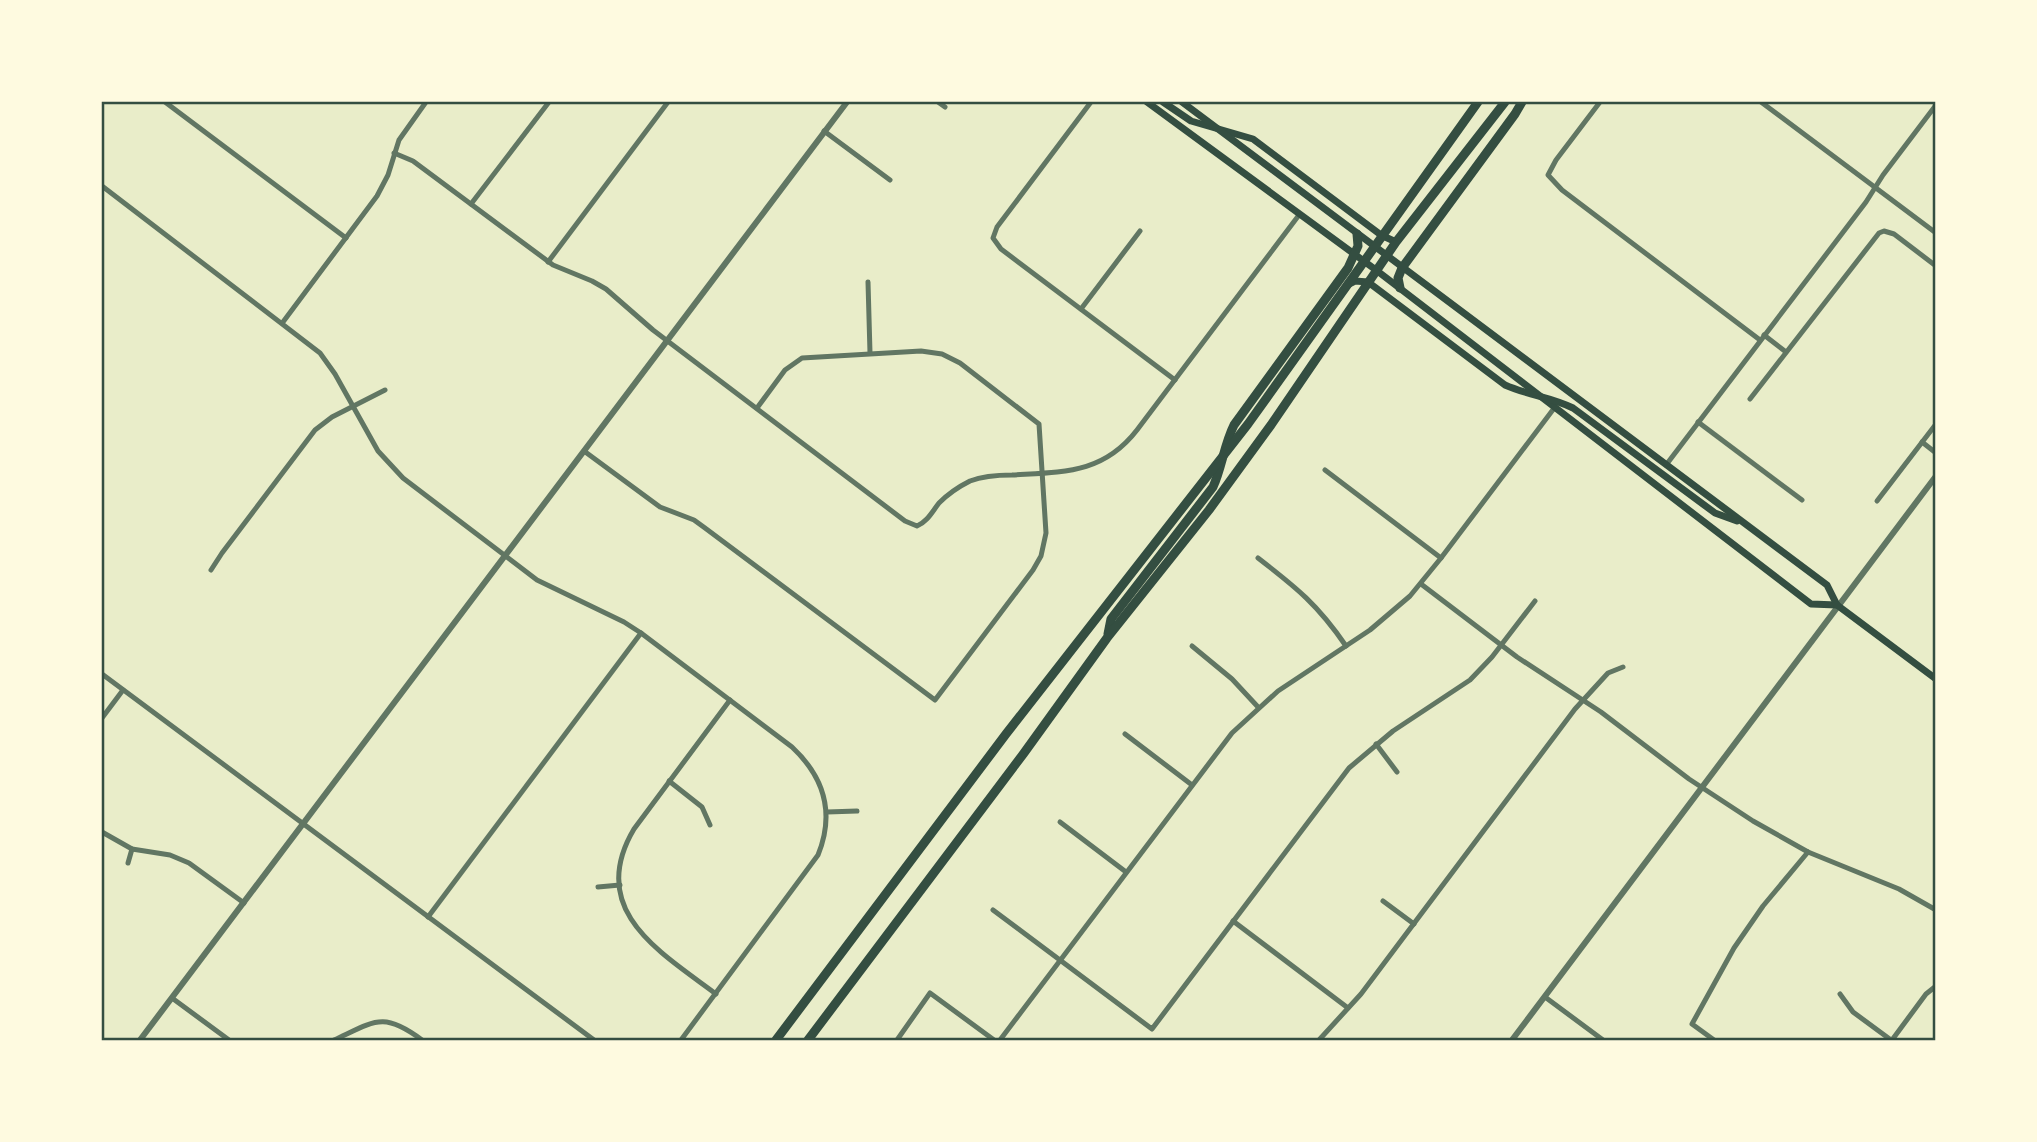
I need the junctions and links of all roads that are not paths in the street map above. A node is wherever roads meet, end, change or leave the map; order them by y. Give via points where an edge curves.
1 (165, 102) edge
2 (426, 102) edge
3 (549, 102) edge
4 (668, 102) edge
5 (847, 102) edge
6 (938, 102) edge
7 (1091, 102) edge
8 (1147, 102) edge
9 (1163, 102) edge
10 (1182, 102) edge
11 (1478, 102) edge
12 (1505, 102) edge
13 (1522, 102) edge
14 (1600, 102) edge
15 (1761, 102) edge
16 (1936, 106) edge
17 (945, 107) dead end
18 (1217, 127) junction
19 (824, 131) junction
20 (394, 153) junction
21 (890, 180) dead end
22 (102, 186) edge
23 (1874, 188) junction
24 (471, 204) junction
25 (1299, 215) junction
26 (1140, 231) dead end
27 (1936, 233) edge
28 (1357, 234) junction
29 (1381, 235) junction
30 (346, 238) junction
31 (1396, 242) junction
32 (1373, 247) junction
33 (1386, 256) junction
34 (1359, 258) junction
35 (548, 262) junction
36 (1936, 266) edge
37 (1402, 268) junction
38 (1376, 270) junction
39 (868, 282) dead end
40 (1368, 282) junction
41 (1346, 286) junction
42 (1400, 288) junction
43 (1081, 309) junction
44 (282, 322) junction
45 (1762, 337) junction
46 (667, 340) junction
47 (1786, 352) junction
48 (870, 353) junction
49 (1175, 380) junction
50 (385, 390) dead end
51 (1539, 396) junction
52 (1750, 399) dead end
53 (353, 406) junction
54 (1555, 407) junction
55 (757, 408) junction
56 (1698, 422) junction
57 (1936, 424) edge
58 (1922, 442) junction
59 (584, 451) junction
60 (1936, 453) edge
61 (1220, 461) junction
62 (1666, 465) junction
63 (1325, 470) dead end
64 (1044, 473) junction
65 (1936, 476) edge
66 (1802, 500) dead end
67 (1877, 501) dead end
68 (1745, 523) junction
69 (505, 556) junction
70 (1258, 558) dead end
71 (1441, 558) junction
72 (211, 570) dead end
73 (1421, 584) junction
74 (1535, 601) dead end
75 (1837, 605) junction
76 (641, 633) junction
77 (1107, 638) junction
78 (1501, 645) junction
79 (1192, 646) dead end
80 (1346, 646) junction
81 (1623, 667) dead end
82 (102, 674) edge
83 (1936, 679) edge
84 (123, 690) junction
85 (730, 700) junction
86 (1583, 701) junction
87 (1258, 708) junction
88 (102, 718) edge
89 (1125, 734) dead end
90 (1376, 744) junction
91 (1397, 772) dead end
92 (669, 781) junction
93 (1192, 785) junction
94 (1702, 787) junction
95 (857, 811) dead end
96 (827, 812) junction
97 (1060, 822) dead end
98 (303, 824) junction
99 (710, 825) dead end
100 (102, 832) edge
101 (132, 849) junction
102 (1808, 852) junction
103 (128, 863) dead end
104 (1126, 872) junction
105 (621, 885) junction
106 (598, 887) dead end
107 (1383, 901) dead end
108 (243, 903) junction
109 (993, 910) dead end
110 (1936, 911) edge
111 (428, 917) junction
112 (1233, 921) junction
113 (1414, 925) junction
114 (1060, 960) junction
115 (1936, 986) edge
116 (716, 994) junction
117 (1840, 994) dead end
118 (1545, 997) junction
119 (172, 998) junction
120 (1348, 1008) junction
121 (140, 1041) edge
122 (229, 1041) edge
123 (334, 1041) edge
124 (422, 1041) edge
125 (594, 1041) edge
126 (681, 1041) edge
127 (776, 1041) edge
128 (808, 1041) edge
129 (897, 1041) edge
130 (994, 1041) edge
131 (1000, 1041) edge
132 (1319, 1041) edge
133 (1512, 1041) edge
134 (1602, 1041) edge
135 (1714, 1041) edge
136 (1891, 1041) edge

1 - 30 street
2 - 20 street via 401,135
3 - 24 street
4 - 35 street
5 - 19 street
6 - 17 street
7 - 43 street via 997,227 993,239
8 - 25 main road
9 - 18 main road via 1191,121
10 - 18 main road
11 - 29 highway
12 - 31 highway
13 - 37 highway
14 - 45 street via 1548,176
15 - 23 street
16 - 23 street
18 - 28 main road
18 - 29 main road via 1253,139
19 - 21 street
19 - 46 street
20 - 24 street via 410,158
20 - 30 street via 382,189
22 - 44 street
23 - 27 street
23 - 45 street
24 - 35 street
25 - 34 main road
25 - 49 street
26 - 43 street
28 - 32 main road
28 - 34 highway
29 - 31 main road
29 - 32 highway
30 - 44 street
31 - 33 highway
32 - 33 main road
32 - 34 highway
33 - 37 main road
33 - 38 highway
34 - 38 main road
34 - 41 highway
34 - 61 highway via 1242,412
35 - 46 street via 602,286
36 - 47 street via 1894,234 1879,233
37 - 42 highway
37 - 62 main road
38 - 40 highway
38 - 42 main road
39 - 48 street
40 - 41 main road
40 - 51 main road via 1505,385
40 - 77 highway via 1249,455
41 - 61 highway
42 - 51 main road
43 - 49 street
44 - 53 street via 326,359
45 - 47 street
45 - 56 street
46 - 55 street
46 - 59 street
47 - 52 street
48 - 55 street via 796,360
48 - 64 street via 928,351 960,363 1038,422
49 - 64 street via 1115,453 1081,469
50 - 53 street
51 - 54 main road
51 - 68 main road via 1573,408 1715,513
53 - 69 street via 370,440 394,470
53 - 72 street via 312,434
54 - 71 street
54 - 75 main road via 1811,604
55 - 64 street via 917,526 950,493 970,481
56 - 62 street
56 - 66 street
57 - 58 street
58 - 60 street
58 - 67 street
59 - 64 street via 660,507 705,528 935,700 1041,556 1046,525
59 - 69 street
61 - 77 highway via 1213,487 1111,619
61 - 127 highway via 1014,723
62 - 68 main road
63 - 71 street
65 - 75 street
68 - 75 main road via 1827,585
69 - 76 street via 550,588
69 - 98 street
70 - 80 street via 1309,598
71 - 73 street
73 - 78 street
73 - 80 street
74 - 78 street
75 - 83 main road
75 - 94 street
76 - 85 street
76 - 111 street
77 - 128 highway
78 - 86 street
78 - 90 street via 1462,687
79 - 87 street
80 - 87 street
81 - 86 street via 1608,673
82 - 84 street
84 - 88 street
84 - 98 street
85 - 92 street
85 - 96 street via 806,761 821,786
86 - 94 street
86 - 113 street
87 - 93 street via 1224,742
89 - 93 street
90 - 91 street
90 - 112 street via 1341,778
92 - 99 street via 702,807
92 - 105 street via 629,837
93 - 104 street
94 - 102 street
94 - 118 street
95 - 96 street
96 - 116 street via 825,835 813,863
97 - 104 street
98 - 108 street
98 - 111 street
100 - 101 street
101 - 103 street
101 - 108 street via 189,863
102 - 110 street via 1899,889
102 - 135 street via 1734,947 1692,1024
104 - 114 street
105 - 106 street
105 - 116 street via 625,907 640,934
107 - 113 street
108 - 119 street
109 - 114 street
111 - 125 street
112 - 114 street via 1152,1029
112 - 120 street
113 - 120 street
114 - 131 street
115 - 136 street
116 - 126 street
117 - 136 street via 1853,1012
118 - 133 street
118 - 134 street
119 - 121 street
119 - 122 street
120 - 132 street
123 - 124 street via 386,1021
129 - 130 street via 930,993

